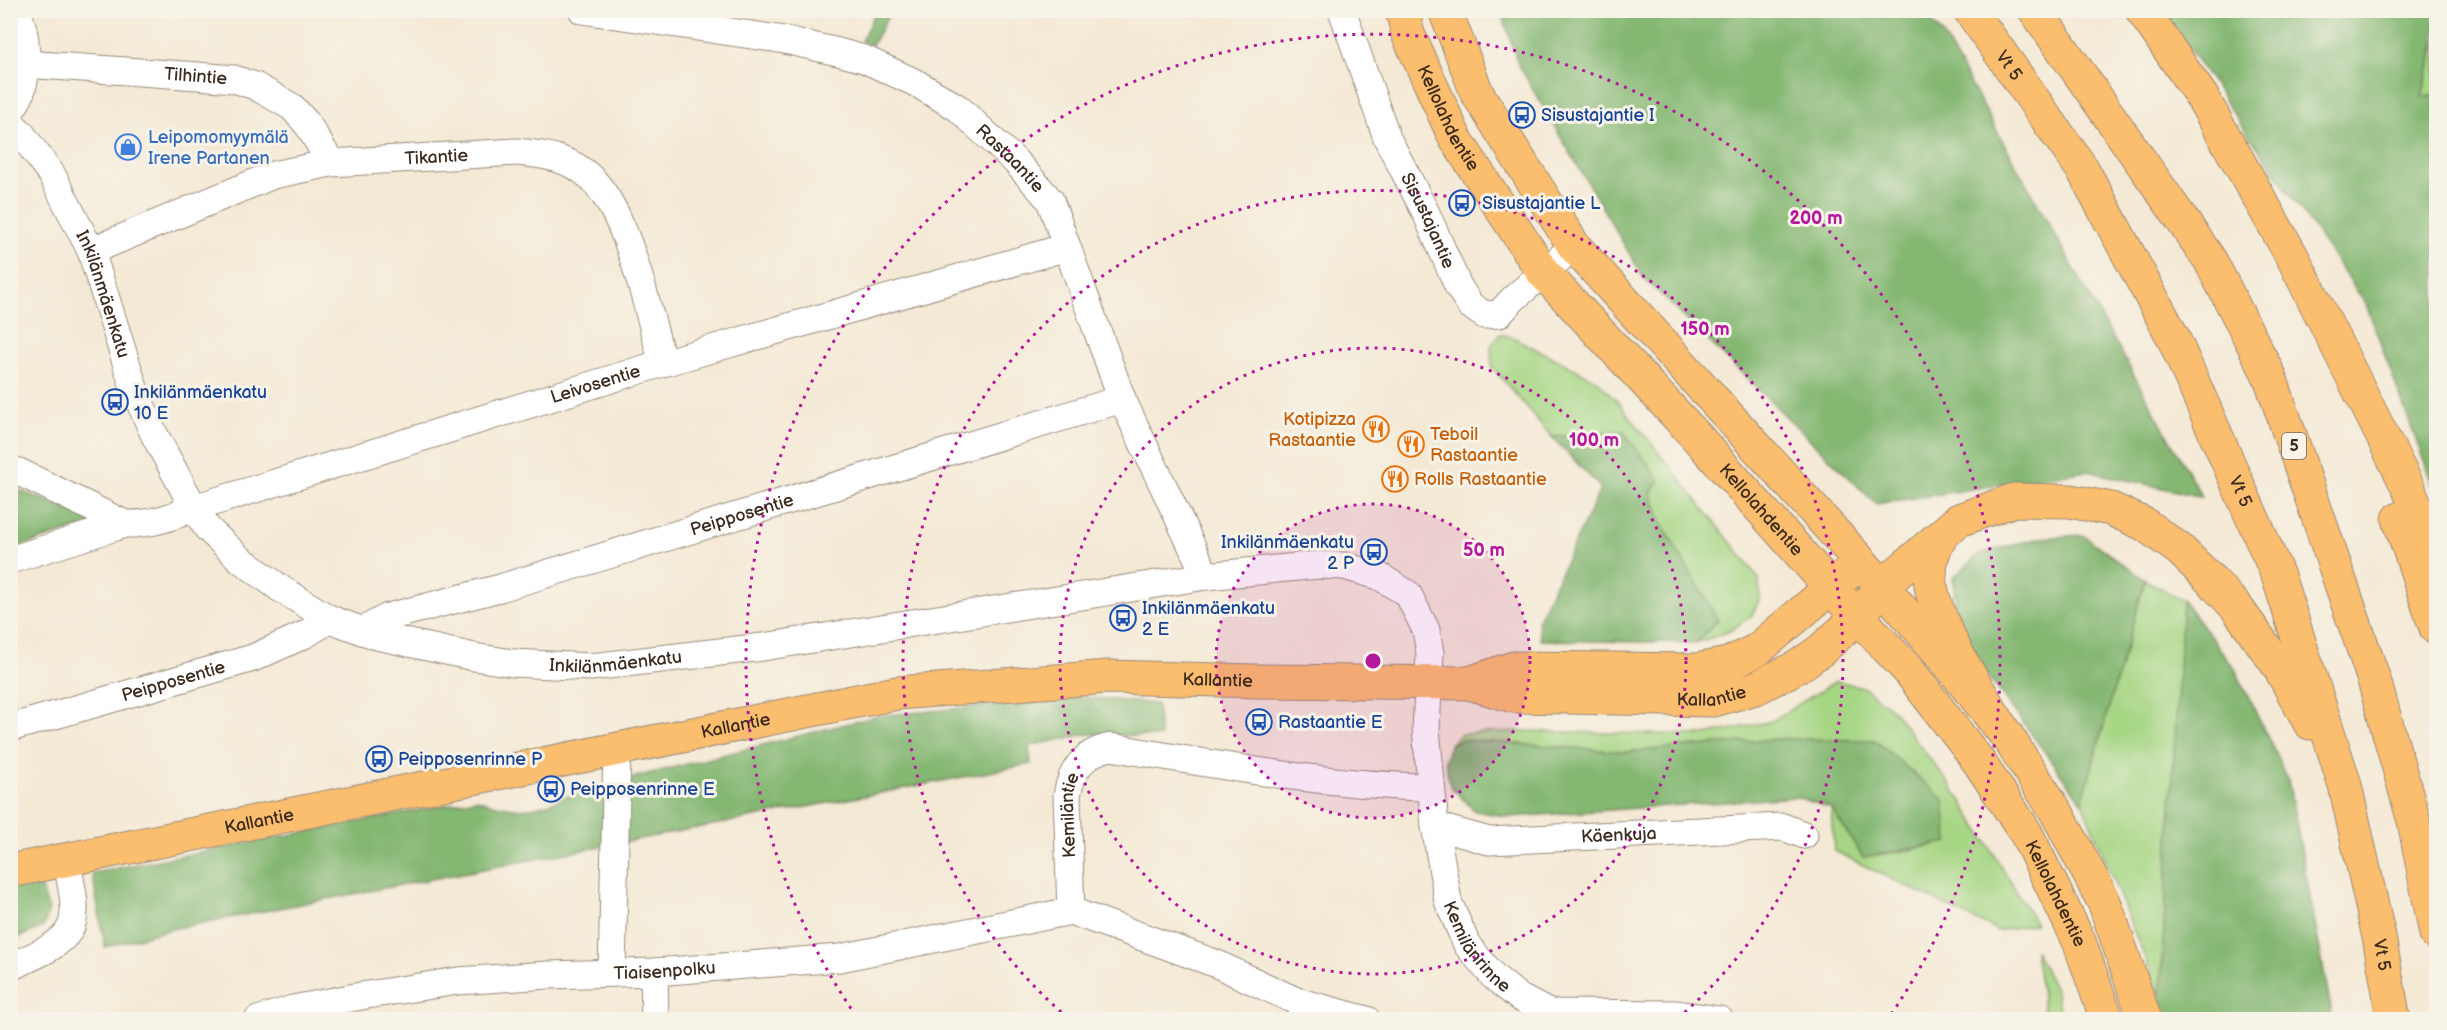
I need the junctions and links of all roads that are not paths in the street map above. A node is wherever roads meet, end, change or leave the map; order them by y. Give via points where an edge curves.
1 (16, 10) edge
2 (1342, 10) edge
3 (1402, 10) edge
4 (1445, 10) edge
5 (1970, 10) edge
6 (2035, 10) edge
7 (2142, 10) edge
8 (585, 11) edge
9 (25, 64) junction
10 (10, 111) edge
11 (10, 122) edge
12 (331, 163) junction
13 (1574, 246) junction
14 (1067, 247) junction
15 (91, 251) junction
16 (1543, 272) junction
17 (2337, 343) junction
18 (663, 363) junction
19 (1122, 399) junction
20 (10, 470) edge
21 (194, 508) junction
22 (125, 524) junction
23 (1943, 534) junction
24 (2436, 557) edge
25 (10, 560) edge
26 (1861, 562) junction
27 (1206, 576) junction
28 (1882, 586) junction
29 (1832, 589) junction
30 (1859, 616) junction
31 (330, 619) junction
32 (2436, 628) edge
33 (362, 631) junction
34 (1469, 683) junction
35 (1428, 684) junction
36 (10, 728) edge
37 (2009, 739) junction
38 (617, 749) junction
39 (2345, 786) junction
40 (1431, 787) junction
41 (1436, 826) junction
42 (1804, 835) dead end
43 (66, 860) junction
44 (10, 872) edge
45 (1071, 911) junction
46 (2436, 934) edge
47 (10, 967) edge
48 (654, 972) junction
49 (612, 973) junction
50 (258, 1020) edge
51 (655, 1020) edge
52 (1367, 1020) edge
53 (1720, 1020) edge
54 (2107, 1020) edge
55 (2145, 1020) edge
56 (2394, 1020) edge

1 - 9 street
2 - 16 street, Sisustajantie via 1387,138 1470,305 1484,315 1499,314
3 - 16 main road, Kellolahdentie via 1408,34 1455,138
4 - 13 main road, Kellolahdentie via 1477,93
5 - 39 main road, Vt 5 via 2083,170 2173,337 2278,576
6 - 46 main road, 5 via 2210,260 2270,376 2374,680 2414,821
7 - 17 main road via 2202,97 2294,258
8 - 14 street, Rastaantie via 806,45 864,59 916,83 958,108 1038,184 1050,200
9 - 10 street via 20,95
9 - 12 street, Tilhintie via 234,79 292,107
11 - 15 street, Inkilänmäenkatu via 52,176
12 - 15 street, Tikantie via 273,175
12 - 18 street, Tikantie via 516,152 544,154 575,167 591,178 615,210
13 - 16 street, Sisustajantie
13 - 26 main road, Kellolahdentie
14 - 18 street, Leivosentie
14 - 19 street, Rastaantie
15 - 21 street, Inkilänmäenkatu via 135,391
16 - 29 main road, Kellolahdentie
17 - 24 main road via 2408,487
17 - 32 main road
18 - 21 street, Leivosentie
19 - 27 street, Rastaantie
19 - 33 street, Peipposentie via 500,588 388,617
20 - 22 street
21 - 22 street, Leivosentie via 154,522
21 - 31 street, Inkilänmäenkatu via 208,529 240,560
22 - 25 street, Leivosentie
23 - 28 main road, Kallantie
23 - 37 main road via 1930,563 1933,596 1940,617
23 - 39 main road, Kallantie via 1959,520 2014,500 2070,501 2111,508 2144,524 2179,549 2237,608 2280,669
26 - 28 main road, Kellolahdentie
26 - 29 main road, Kallantie
27 - 33 street, Inkilänmäenkatu via 763,647 591,667 474,657
27 - 35 street, Inkilänmäenkatu via 1318,565 1344,566 1379,576 1407,594 1426,630 1430,654
28 - 30 main road, Kallantie
28 - 37 main road, Kellolahdentie
29 - 30 main road, Kellolahdentie
29 - 34 main road, Kallantie via 1757,650 1728,664 1697,670 1513,668
30 - 34 main road, Kallantie via 1797,667 1756,688 1714,700 1513,696
30 - 54 main road, Kellolahdentie via 1937,707 2026,833 2079,941
31 - 33 street, Inkilänmäenkatu
31 - 36 street, Peipposentie via 253,658
34 - 35 main road, Kallantie
35 - 38 main road, Kallantie via 1108,677 897,693
35 - 40 street, Kemilänrinne via 1426,729
37 - 55 main road, Kellolahdentie via 2057,813 2105,904
38 - 43 main road, Kallantie
38 - 49 street
39 - 56 main road, Vt 5
40 - 41 street, Kemilänrinne
40 - 45 street, Kemiläntie via 1384,786 1253,771 1111,747 1097,750 1074,770 1069,783
41 - 42 street, Käenkuja via 1489,841 1783,827
41 - 53 street, Kemilänrinne via 1448,901 1467,945 1494,977 1520,998 1549,1013 1677,1014
43 - 44 main road, Kallantie
43 - 47 street via 74,892 73,928 43,953
45 - 48 street, Tiaisenpolku via 840,958
45 - 52 street via 1217,964 1296,1001
48 - 49 street, Tiaisenpolku
48 - 51 street
49 - 50 street, Tiaisenpolku via 458,981 293,1009

